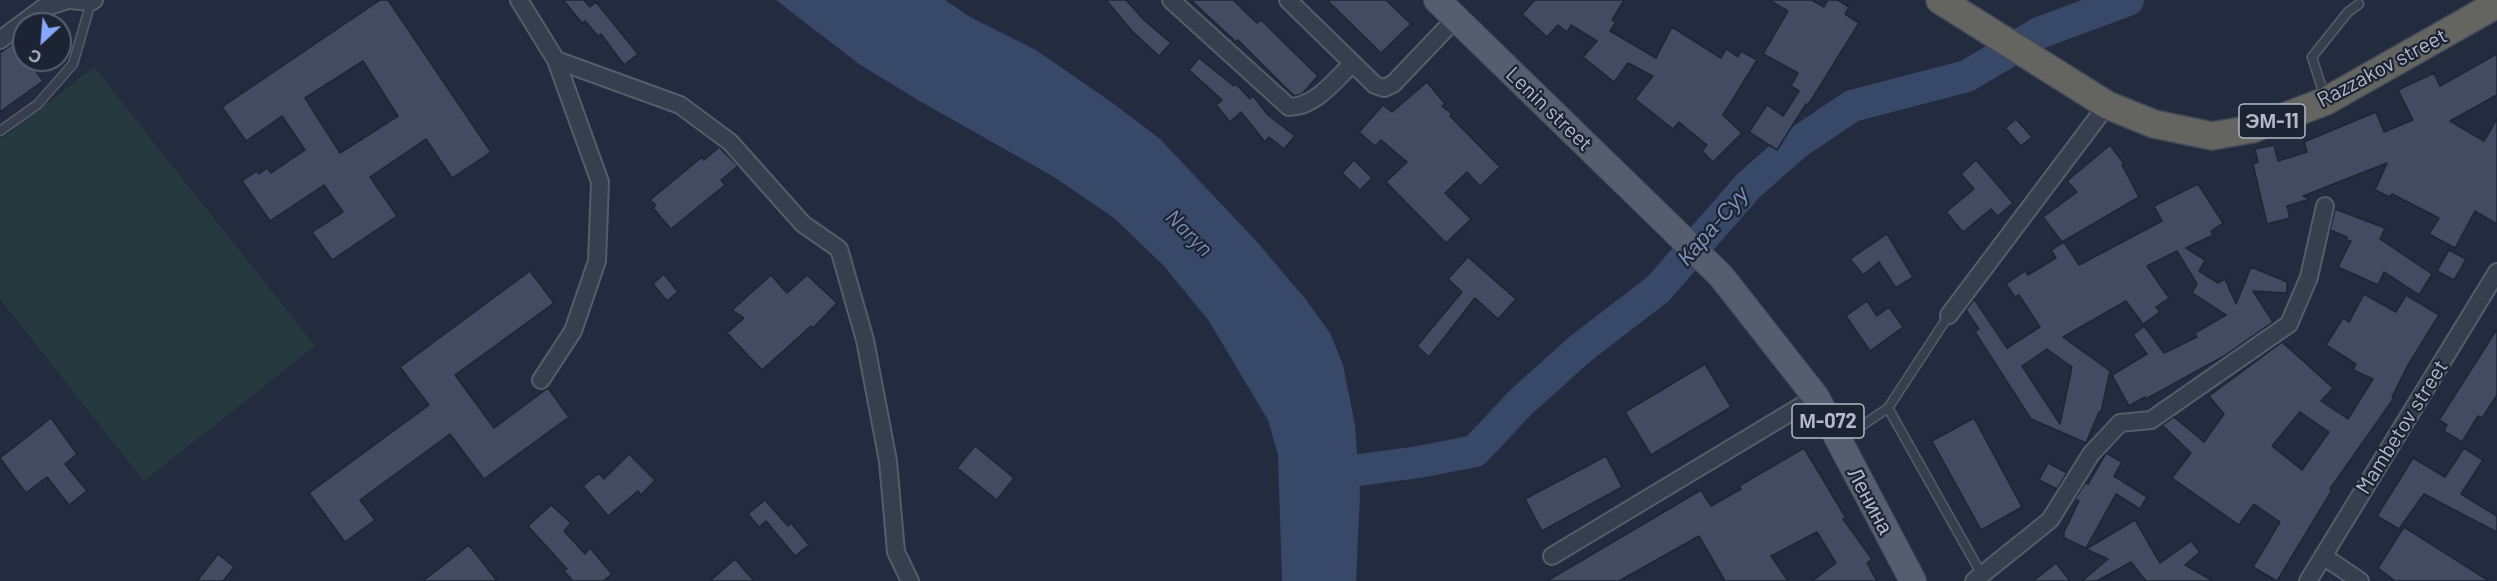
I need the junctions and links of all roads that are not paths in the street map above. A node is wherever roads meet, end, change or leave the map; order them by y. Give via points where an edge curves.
1 (68, 0) edge
2 (519, 0) edge
3 (1171, 0) edge
4 (1288, 0) edge
5 (1437, 0) edge
6 (1940, 0) edge
7 (93, 1) edge
8 (2359, 4) dead end
9 (2488, 7) edge
10 (1456, 18) junction
11 (0, 40) edge
12 (556, 60) junction
13 (1352, 64) junction
14 (2326, 100) junction
15 (2107, 105) junction
16 (0, 131) edge
17 (2325, 206) dead end
18 (2497, 272) edge
19 (1721, 276) joint
20 (1949, 315) joint
21 (541, 380) dead end
22 (1816, 397) junction
23 (1888, 408) junction
24 (1839, 441) junction
25 (1552, 556) dead end
26 (2323, 556) junction
27 (1980, 579) edge
28 (910, 581) edge
29 (1913, 581) edge
30 (2308, 581) edge
31 (2360, 581) edge

1 - 7 street
1 - 11 street via 43,8
2 - 12 street
3 - 13 street via 1289,107 1314,100
4 - 13 street
5 - 10 main road, Lenin street / М-072
6 - 15 highway, Razzakov street / ЭМ-11
7 - 16 lane via 73,63 38,104
8 - 14 lane via 2312,57
9 - 14 highway, Razzakov street / ЭМ-11
10 - 13 street via 1393,84 1384,88
10 - 19 main road, Lenin street / М-072
12 - 21 street via 600,182 597,261 573,331
12 - 28 street via 680,105 730,142 803,224 839,249 865,340 888,460 896,552
14 - 15 highway, Razzakov street / ЭМ-11 via 2252,129 2212,136 2154,124
15 - 20 street
17 - 27 street via 2309,277 2289,324 2151,420 2120,423 2091,454 2050,520
18 - 26 street, Mambetov street
19 - 22 main road, Ленина / М-072
20 - 23 lane
22 - 24 main road, Ленина / М-072
22 - 25 street
23 - 24 lane
23 - 27 lane
24 - 29 main road, Ленина / М-072
26 - 30 street, Mambetov street
26 - 31 street

